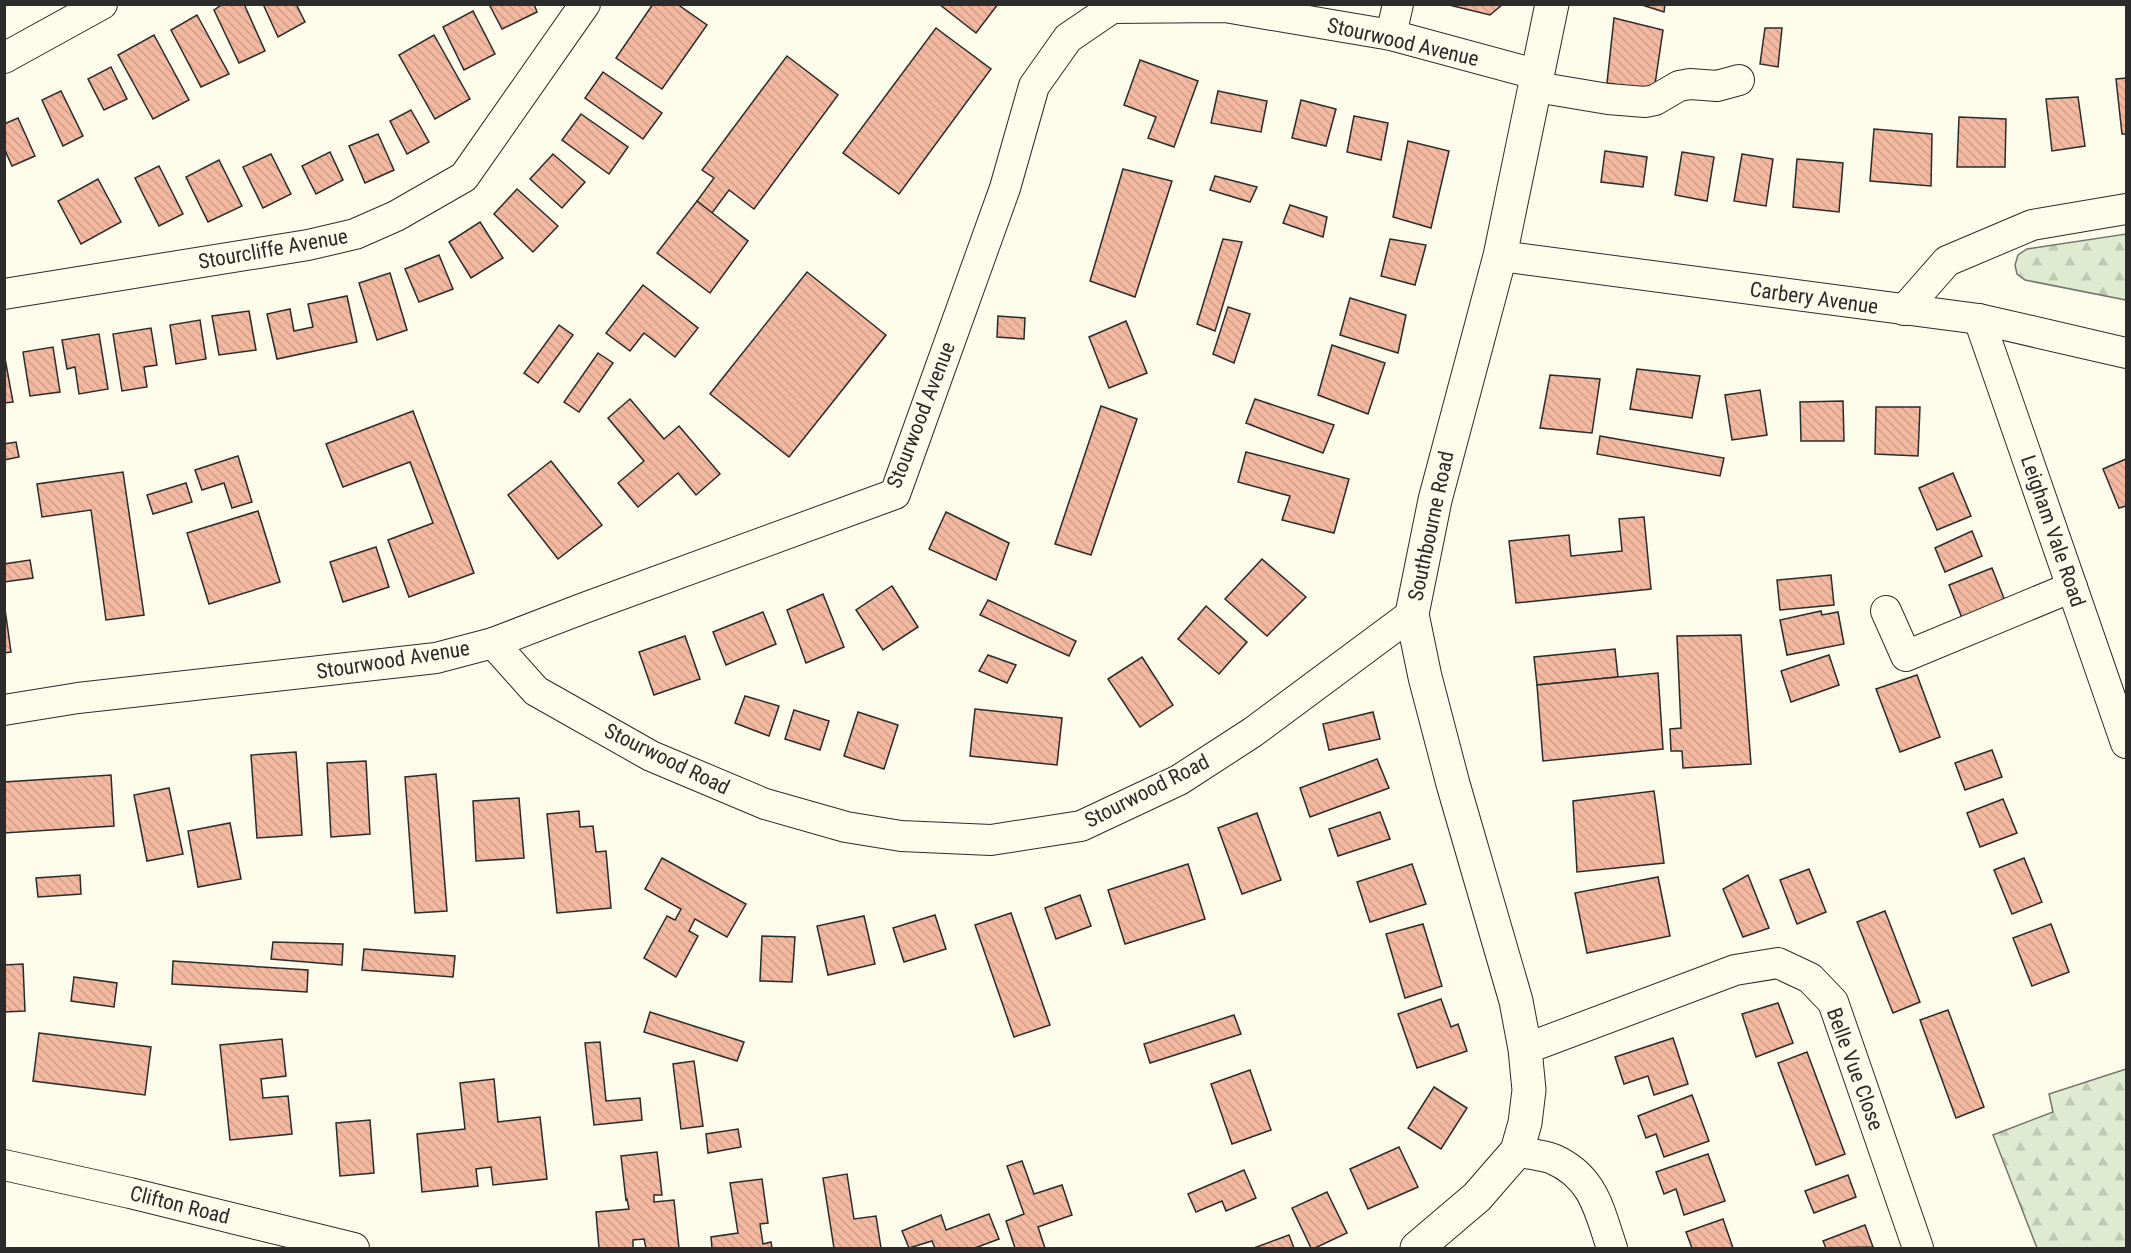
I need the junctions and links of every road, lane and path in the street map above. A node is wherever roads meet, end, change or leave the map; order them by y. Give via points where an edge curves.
1 (102, 4) edge
2 (585, 4) edge
3 (1398, 4) edge
4 (1552, 4) edge
5 (1113, 6) edge
6 (1225, 6) edge
7 (1391, 35) junction
8 (4, 58) edge
9 (1738, 80) dead end
10 (1537, 81) junction
11 (2127, 209) edge
12 (1500, 256) junction
13 (4, 294) edge
14 (1904, 310) junction
15 (1979, 319) junction
16 (2127, 353) edge
17 (2072, 587) junction
18 (1886, 611) dead end
19 (1412, 614) junction
20 (493, 643) junction
21 (4, 710) edge
22 (2127, 742) edge
23 (1525, 1049) junction
24 (1517, 1151) junction
25 (4, 1165) edge
26 (354, 1248) edge
27 (1417, 1248) edge
28 (1612, 1248) edge
29 (1918, 1248) edge

1 - 8 street
2 - 13 street, Stourcliffe Avenue via 464,177 396,216 355,234 308,245
3 - 7 street
4 - 10 main road, Southbourne Road
5 - 6 street, Stourwood Avenue
5 - 20 street, Stourwood Avenue via 1068,38 1034,86 1005,188 895,494
6 - 7 street, Stourwood Avenue
7 - 10 street, Stourwood Avenue
9 - 10 street, Stourwood Avenue via 1717,87 1679,86 1646,102 1608,99
10 - 12 main road, Southbourne Road
11 - 14 street via 2032,225 1947,261
12 - 14 street, Carbery Avenue
12 - 19 main road, Southbourne Road via 1435,500
14 - 15 street, Carbery Avenue
15 - 16 street, Carbery Avenue
15 - 17 street, Leigham Vale Road
17 - 18 street via 1906,656
17 - 22 street, Leigham Vale Road
19 - 20 street, Stourwood Road via 1254,732 1179,780 1081,826 991,840 890,834 846,827 765,804 651,756 536,691
19 - 23 main road, Southbourne Road via 1453,784 1516,1001
20 - 21 street, Stourwood Avenue via 436,658 78,698
23 - 24 main road, Southbourne Road via 1529,1090
23 - 29 street, Belle Vue Close via 1735,970 1778,963 1810,978 1833,1002
24 - 27 main road via 1477,1197
24 - 28 street via 1553,1159 1583,1178 1596,1199
25 - 26 street, Clifton Road

